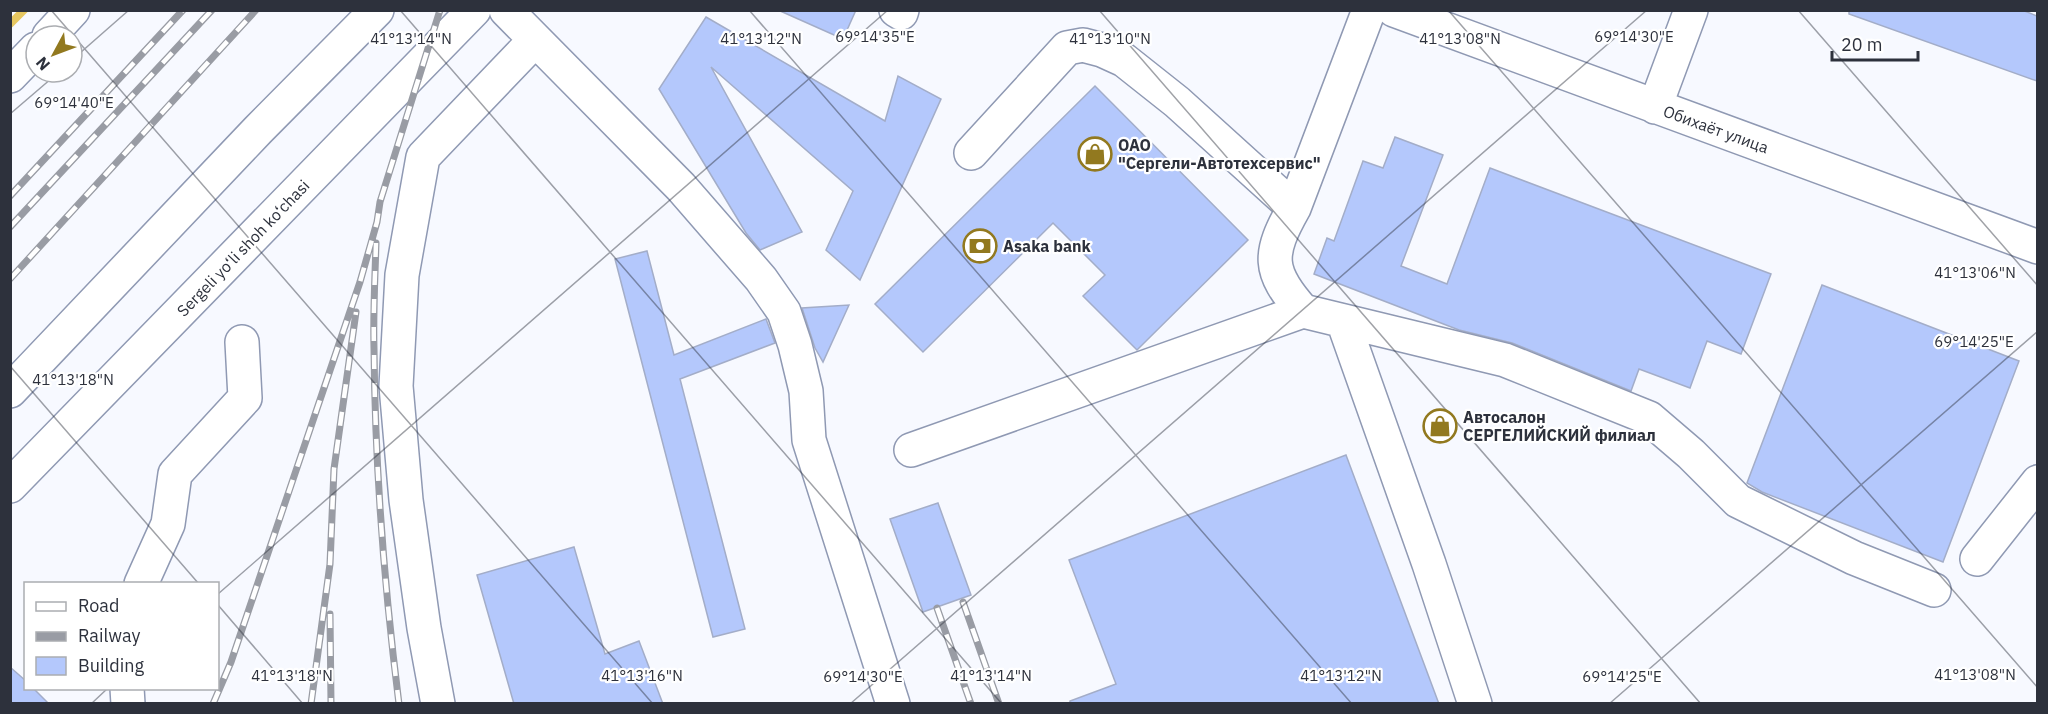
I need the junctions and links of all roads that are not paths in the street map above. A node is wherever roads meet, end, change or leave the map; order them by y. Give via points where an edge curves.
1 (73, 10) edge
2 (377, 10) edge
3 (474, 10) edge
4 (506, 10) edge
5 (896, 10) edge
6 (902, 10) edge
7 (1369, 10) edge
8 (1394, 10) edge
9 (1690, 10) edge
10 (60, 24) edge
11 (535, 39) junction
12 (24, 61) edge
13 (10, 76) edge
14 (1654, 106) junction
15 (971, 153) dead end
16 (1294, 208) junction
17 (2037, 247) edge
18 (1303, 311) junction
19 (1342, 321) junction
20 (242, 342) dead end
21 (10, 391) edge
22 (911, 450) dead end
23 (2037, 482) edge
24 (10, 486) edge
25 (1977, 559) dead end
26 (142, 582) edge
27 (1934, 591) dead end
28 (438, 704) edge
29 (893, 704) edge
30 (1475, 704) edge

1 - 10 main road
2 - 21 main road
3 - 24 main road, Sergeli yo‘li shoh ko‘chasi
4 - 11 main road
5 - 6 main road
7 - 16 main road
8 - 14 main road, Обихаёт улица
9 - 14 main road
11 - 28 main road via 423,157 402,275 396,386 406,500
11 - 29 main road via 681,187 761,279 784,312 806,391 809,440
12 - 13 main road
14 - 17 main road, Обихаёт улица
15 - 16 main road via 1066,48 1083,45 1124,60 1177,102
16 - 18 main road via 1275,252 1276,275
18 - 19 main road
18 - 22 main road
19 - 27 main road via 1505,360 1650,418 1738,501 1854,558
19 - 30 main road
20 - 26 main road via 245,398 175,474 168,524
23 - 25 main road

